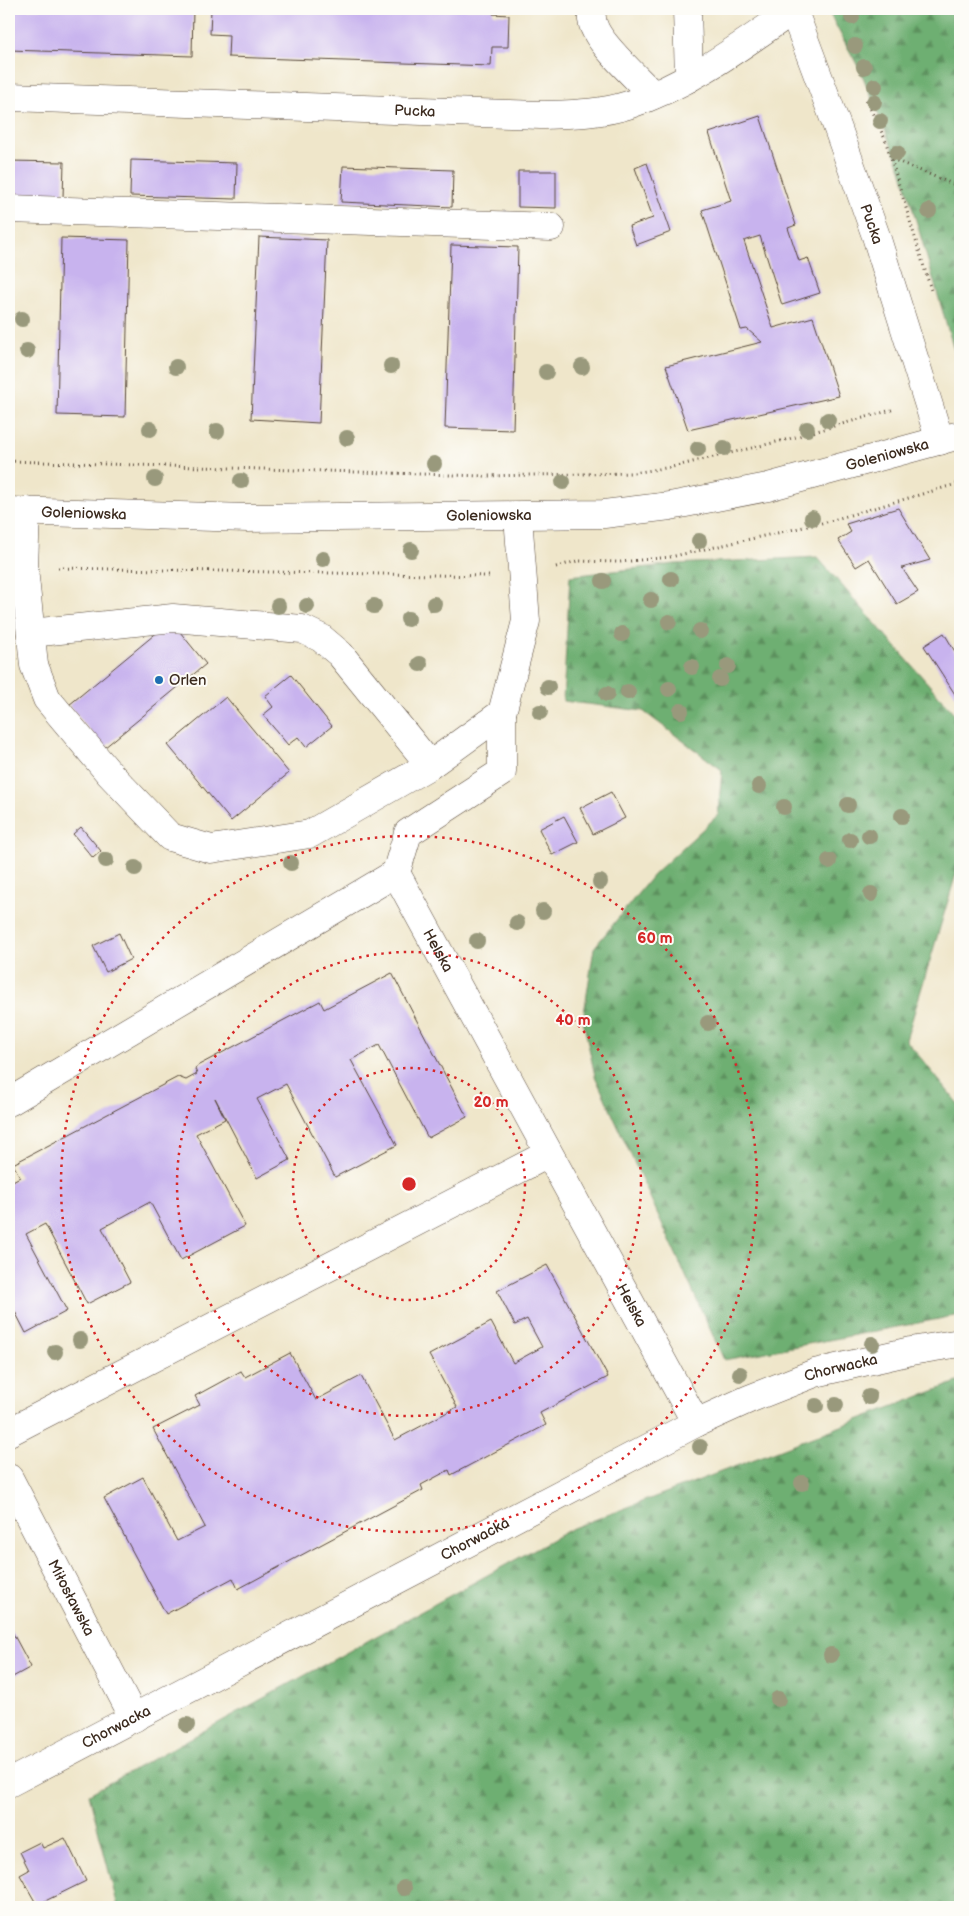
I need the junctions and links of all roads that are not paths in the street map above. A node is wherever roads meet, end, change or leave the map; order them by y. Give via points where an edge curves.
1 (592, 9) edge
2 (687, 9) edge
3 (793, 10) edge
4 (689, 78) junction
5 (653, 95) junction
6 (9, 97) edge
7 (9, 209) edge
8 (551, 227) dead end
9 (950, 438) edge
10 (17, 511) edge
11 (518, 516) junction
12 (31, 633) junction
13 (502, 713) junction
14 (430, 765) junction
15 (396, 873) junction
16 (9, 1102) edge
17 (548, 1154) junction
18 (960, 1344) edge
19 (696, 1423) junction
20 (9, 1432) edge
21 (9, 1478) edge
22 (134, 1718) junction
23 (9, 1783) edge

1 - 5 street via 596,31 604,43
2 - 4 street
3 - 4 street, Pucka
3 - 9 street, Pucka
4 - 5 street, Pucka
5 - 6 street, Pucka via 627,105 580,114 540,115
7 - 8 street
9 - 11 street, Goleniowska via 768,486 670,506 604,514
10 - 11 street, Goleniowska via 248,518
10 - 12 street
11 - 13 street via 526,621
12 - 14 street via 172,618 302,630 321,638 340,654
12 - 14 street via 34,665 47,700 109,773 170,837 211,849 310,834
13 - 14 street
13 - 15 street via 502,772 408,833
15 - 16 street
15 - 17 street, Helska
17 - 19 street, Helska
17 - 20 street
18 - 19 street, Chorwacka via 815,1373
19 - 22 street, Chorwacka
21 - 22 street, Miłosławska
22 - 23 street, Chorwacka

